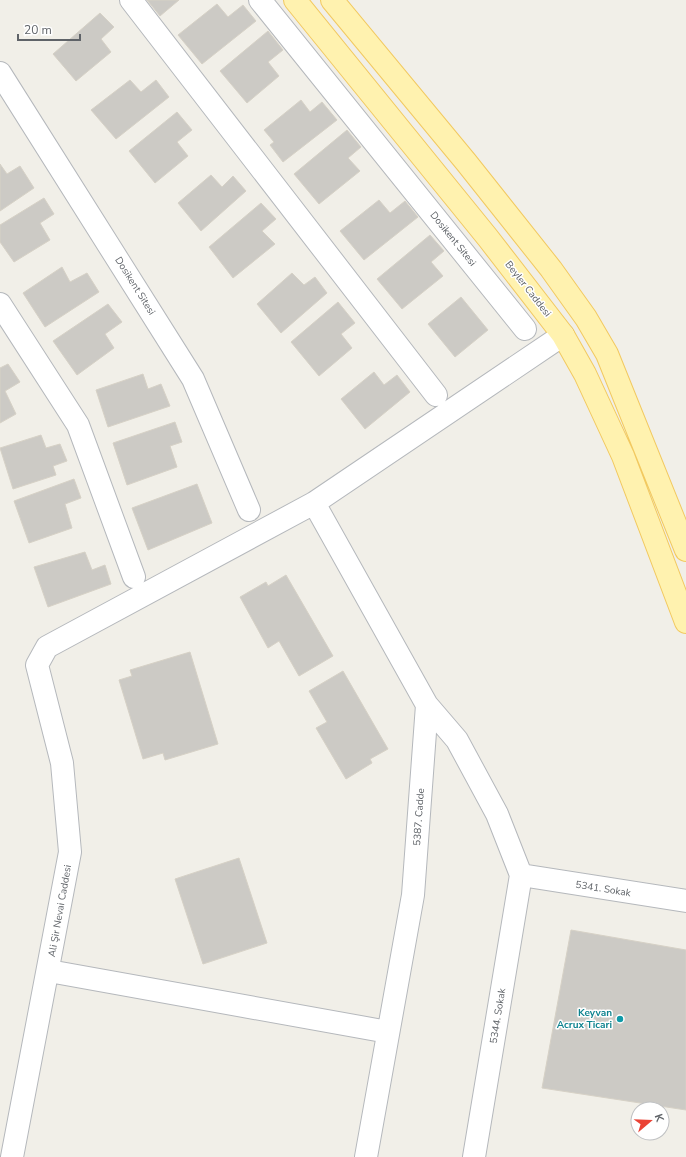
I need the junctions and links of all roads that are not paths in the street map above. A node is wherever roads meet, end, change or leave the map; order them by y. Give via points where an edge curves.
1 (131, 0) edge
2 (260, 0) edge
3 (295, 0) edge
4 (332, 0) edge
5 (0, 73) edge
6 (0, 304) edge
7 (525, 329) dead end
8 (563, 335) junction
9 (436, 395) dead end
10 (314, 503) junction
11 (249, 510) dead end
12 (686, 550) edge
13 (134, 577) dead end
14 (686, 622) edge
15 (427, 705) junction
16 (521, 875) junction
17 (686, 901) edge
18 (49, 971) junction
19 (388, 1032) junction
20 (8, 1153) edge
21 (366, 1157) edge
22 (474, 1157) edge

1 - 9 street
2 - 7 street, Dosikent Sitesi
3 - 8 main road, Beyler Caddesi via 488,238
4 - 12 main road via 471,168 551,269 586,318 607,354
5 - 11 street, Dosikent Sitesi via 193,379
6 - 13 street via 78,426
8 - 10 street
8 - 14 main road, Beyler Caddesi via 585,374 623,456
10 - 15 street
10 - 18 street, Ali Şir Nevai Caddesi via 47,647 37,665 62,763 70,852
15 - 16 street via 457,740 497,814
15 - 19 street, 5387. Cadde via 413,895
16 - 17 street, 5341. Sokak
16 - 22 street, 5344. Sokak
18 - 19 street
18 - 20 street, Ali Şir Nevai Caddesi
19 - 21 street, 5387. Cadde

